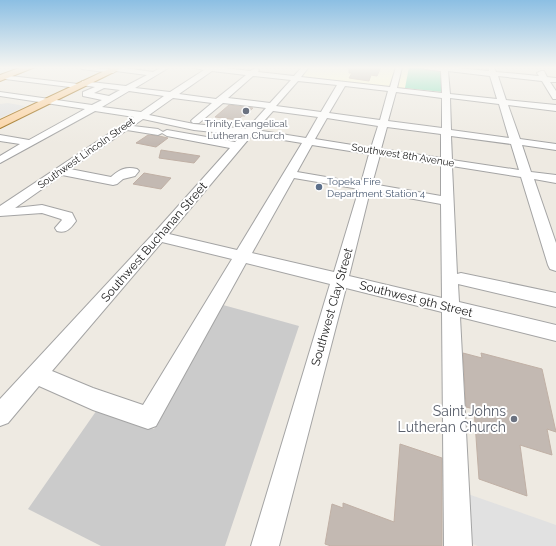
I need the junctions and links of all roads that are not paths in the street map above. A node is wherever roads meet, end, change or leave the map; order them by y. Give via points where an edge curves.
1 (66, 92) edge
2 (89, 92) edge
3 (121, 92) edge
4 (141, 92) edge
5 (175, 92) edge
6 (230, 92) edge
7 (284, 92) edge
8 (337, 92) edge
9 (391, 92) edge
10 (430, 92) edge
11 (446, 92) edge
12 (499, 92) edge
13 (0, 94) edge
14 (171, 95) junction
15 (13, 96) junction
16 (446, 96) junction
17 (110, 99) junction
18 (0, 101) edge
19 (48, 101) junction
20 (220, 101) junction
21 (502, 102) junction
22 (271, 107) junction
23 (93, 108) junction
24 (556, 108) edge
25 (141, 115) junction
26 (324, 116) junction
27 (196, 121) junction
28 (1, 123) edge
29 (383, 124) junction
30 (124, 127) junction
31 (249, 132) junction
32 (446, 132) junction
33 (0, 138) edge
34 (309, 141) junction
35 (515, 142) junction
36 (30, 143) junction
37 (556, 147) edge
38 (233, 150) junction
39 (376, 151) junction
40 (0, 160) edge
41 (446, 162) junction
42 (61, 171) junction
43 (290, 174) junction
44 (526, 174) junction
45 (119, 175) dead end
46 (556, 179) edge
47 (366, 187) junction
48 (446, 201) junction
49 (0, 207) edge
50 (540, 217) junction
51 (556, 220) edge
52 (62, 228) dead end
53 (159, 236) junction
54 (243, 256) junction
55 (556, 266) edge
56 (461, 279) dead end
57 (340, 280) junction
58 (556, 300) edge
59 (451, 307) junction
60 (556, 333) edge
61 (36, 375) junction
62 (0, 415) edge
63 (265, 546) edge
64 (458, 546) edge

1 - 19 main road
2 - 17 street via 86,94
3 - 17 street
4 - 14 street
5 - 14 street, Southwest Lincoln Street
6 - 20 street
7 - 22 street, Southwest Buchanan Street
8 - 26 street
9 - 29 street, Southwest Clay Street
10 - 16 street
11 - 16 street
12 - 21 street
13 - 15 street, Southwest 8th Avenue
14 - 20 street
14 - 25 street, Southwest Lincoln Street
15 - 18 street
15 - 19 street, Southwest 8th Avenue
16 - 21 street
16 - 32 street
17 - 23 street
19 - 23 street, Southwest 8th Avenue
19 - 28 main road
20 - 22 street
20 - 27 street
21 - 24 street
21 - 35 street
22 - 26 street
22 - 31 street, Southwest Buchanan Street
23 - 25 street, Southwest 8th Avenue
23 - 36 street
25 - 27 street, Southwest 8th Avenue via 152,114
25 - 30 street, Southwest Lincoln Street
25 - 31 street, Southwest 8th Avenue via 154,120 211,129
26 - 29 street
26 - 34 street
27 - 31 street, Southwest 8th Avenue via 235,127
29 - 32 street
29 - 39 street, Southwest Clay Street
30 - 38 street via 185,137 176,145
30 - 42 street, Southwest Lincoln Street
31 - 34 street, Southwest 8th Avenue
31 - 38 street, Southwest Buchanan Street
32 - 35 street
32 - 41 street
33 - 36 street
34 - 39 street, Southwest 8th Avenue
34 - 43 street
35 - 37 street
35 - 44 street
36 - 40 street
38 - 53 street, Southwest Buchanan Street
39 - 41 street, Southwest 8th Avenue
39 - 47 street, Southwest Clay Street
41 - 44 street, Southwest 8th Avenue
41 - 48 street
42 - 45 street via 113,181
42 - 49 street, Southwest Lincoln Street via 14,202
43 - 47 street
43 - 54 street
44 - 46 street, Southwest 8th Avenue
44 - 50 street
47 - 48 street
47 - 57 street, Southwest Clay Street
48 - 59 street
49 - 52 street via 12,212 42,209 67,216 69,221
50 - 51 street
50 - 55 street
53 - 54 street, Southwest 9th Street
53 - 61 street, Southwest Buchanan Street
54 - 57 street, Southwest 9th Street
54 - 61 street via 148,418
56 - 58 street
57 - 59 street, Southwest 9th Street
57 - 63 street, Southwest Clay Street
59 - 60 street, Southwest 9th Street
59 - 64 street
61 - 62 street, Southwest Buchanan Street

